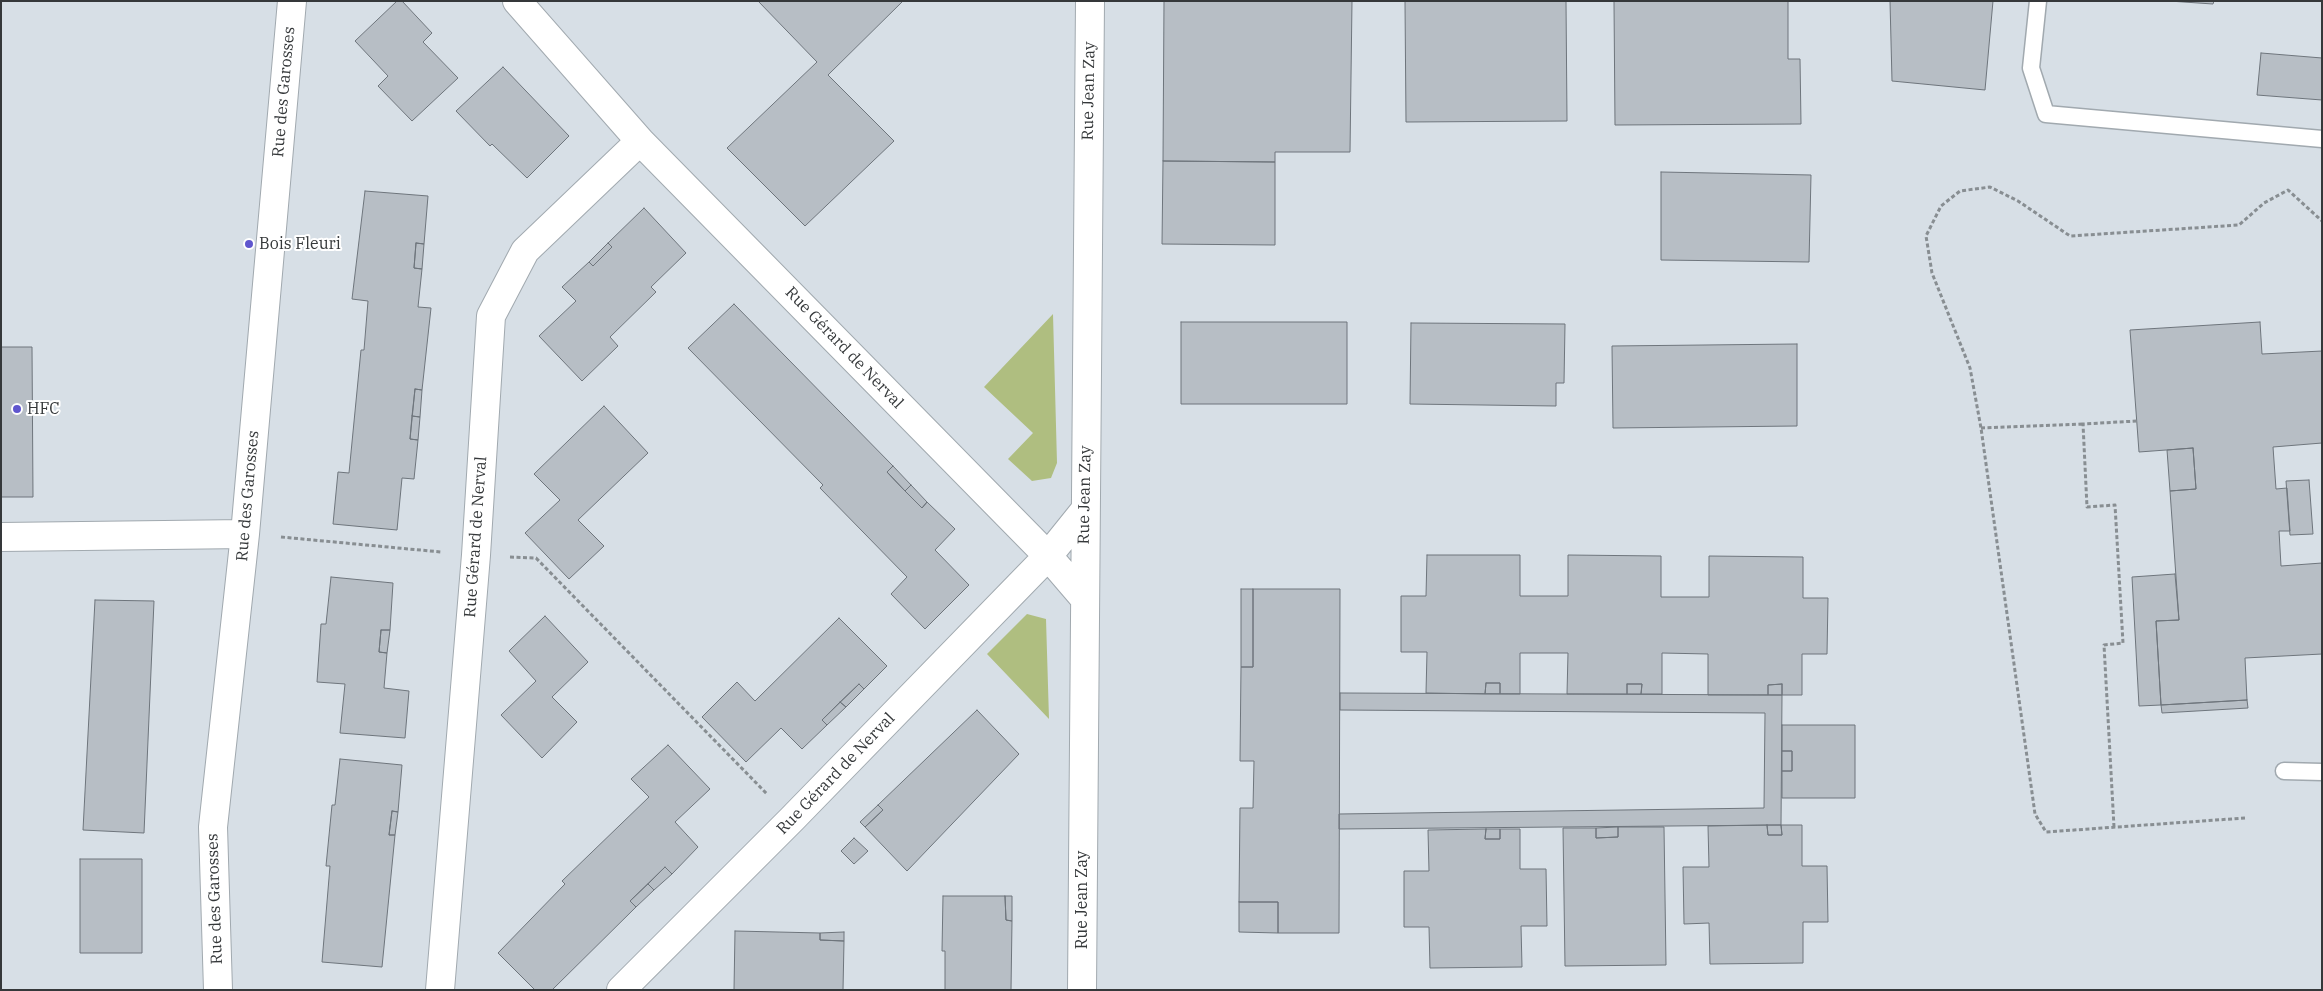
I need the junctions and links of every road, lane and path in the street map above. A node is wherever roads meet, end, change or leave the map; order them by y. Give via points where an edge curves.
1 (292, 1) edge
2 (517, 1) edge
3 (1090, 1) edge
4 (2038, 1) edge
5 (2322, 139) edge
6 (640, 141) junction
7 (2322, 221) edge
8 (2137, 421) dead end
9 (2082, 424) junction
10 (1981, 428) junction
11 (1085, 510) junction
12 (246, 534) junction
13 (1, 537) edge
14 (476, 555) junction
15 (1048, 556) junction
16 (1084, 598) junction
17 (2284, 771) dead end
18 (2322, 772) edge
19 (2245, 818) dead end
20 (792, 819) junction
21 (2114, 827) junction
22 (218, 990) edge
23 (440, 990) edge
24 (621, 990) edge
25 (1082, 990) edge

1 - 12 street, Rue des Garosses
2 - 6 street, Rue Gérard de Nerval
3 - 11 street, Rue Jean Zay
4 - 5 lane via 2031,68 2046,114
6 - 14 street, Rue Gérard de Nerval via 525,251 492,316
6 - 15 street, Rue Gérard de Nerval
7 - 10 path via 2288,190 2264,202 2239,225 2070,236 2018,201 1990,187 1960,191 1941,206 1926,236 1932,273 1970,368
8 - 9 path
9 - 10 path
9 - 21 path via 2087,507 2115,505 2123,643 2104,645
10 - 21 path via 2036,814 2046,832
11 - 15 street, Rue Gérard de Nerval
11 - 16 street, Rue Jean Zay
12 - 13 street
12 - 14 path
12 - 22 street, Rue des Garosses via 213,827
14 - 20 path via 536,558
14 - 23 street, Rue Gérard de Nerval
15 - 16 street, Rue Gérard de Nerval
15 - 20 street, Rue Gérard de Nerval
16 - 25 street, Rue Jean Zay
17 - 18 lane
19 - 21 path
20 - 24 street, Rue Gérard de Nerval

